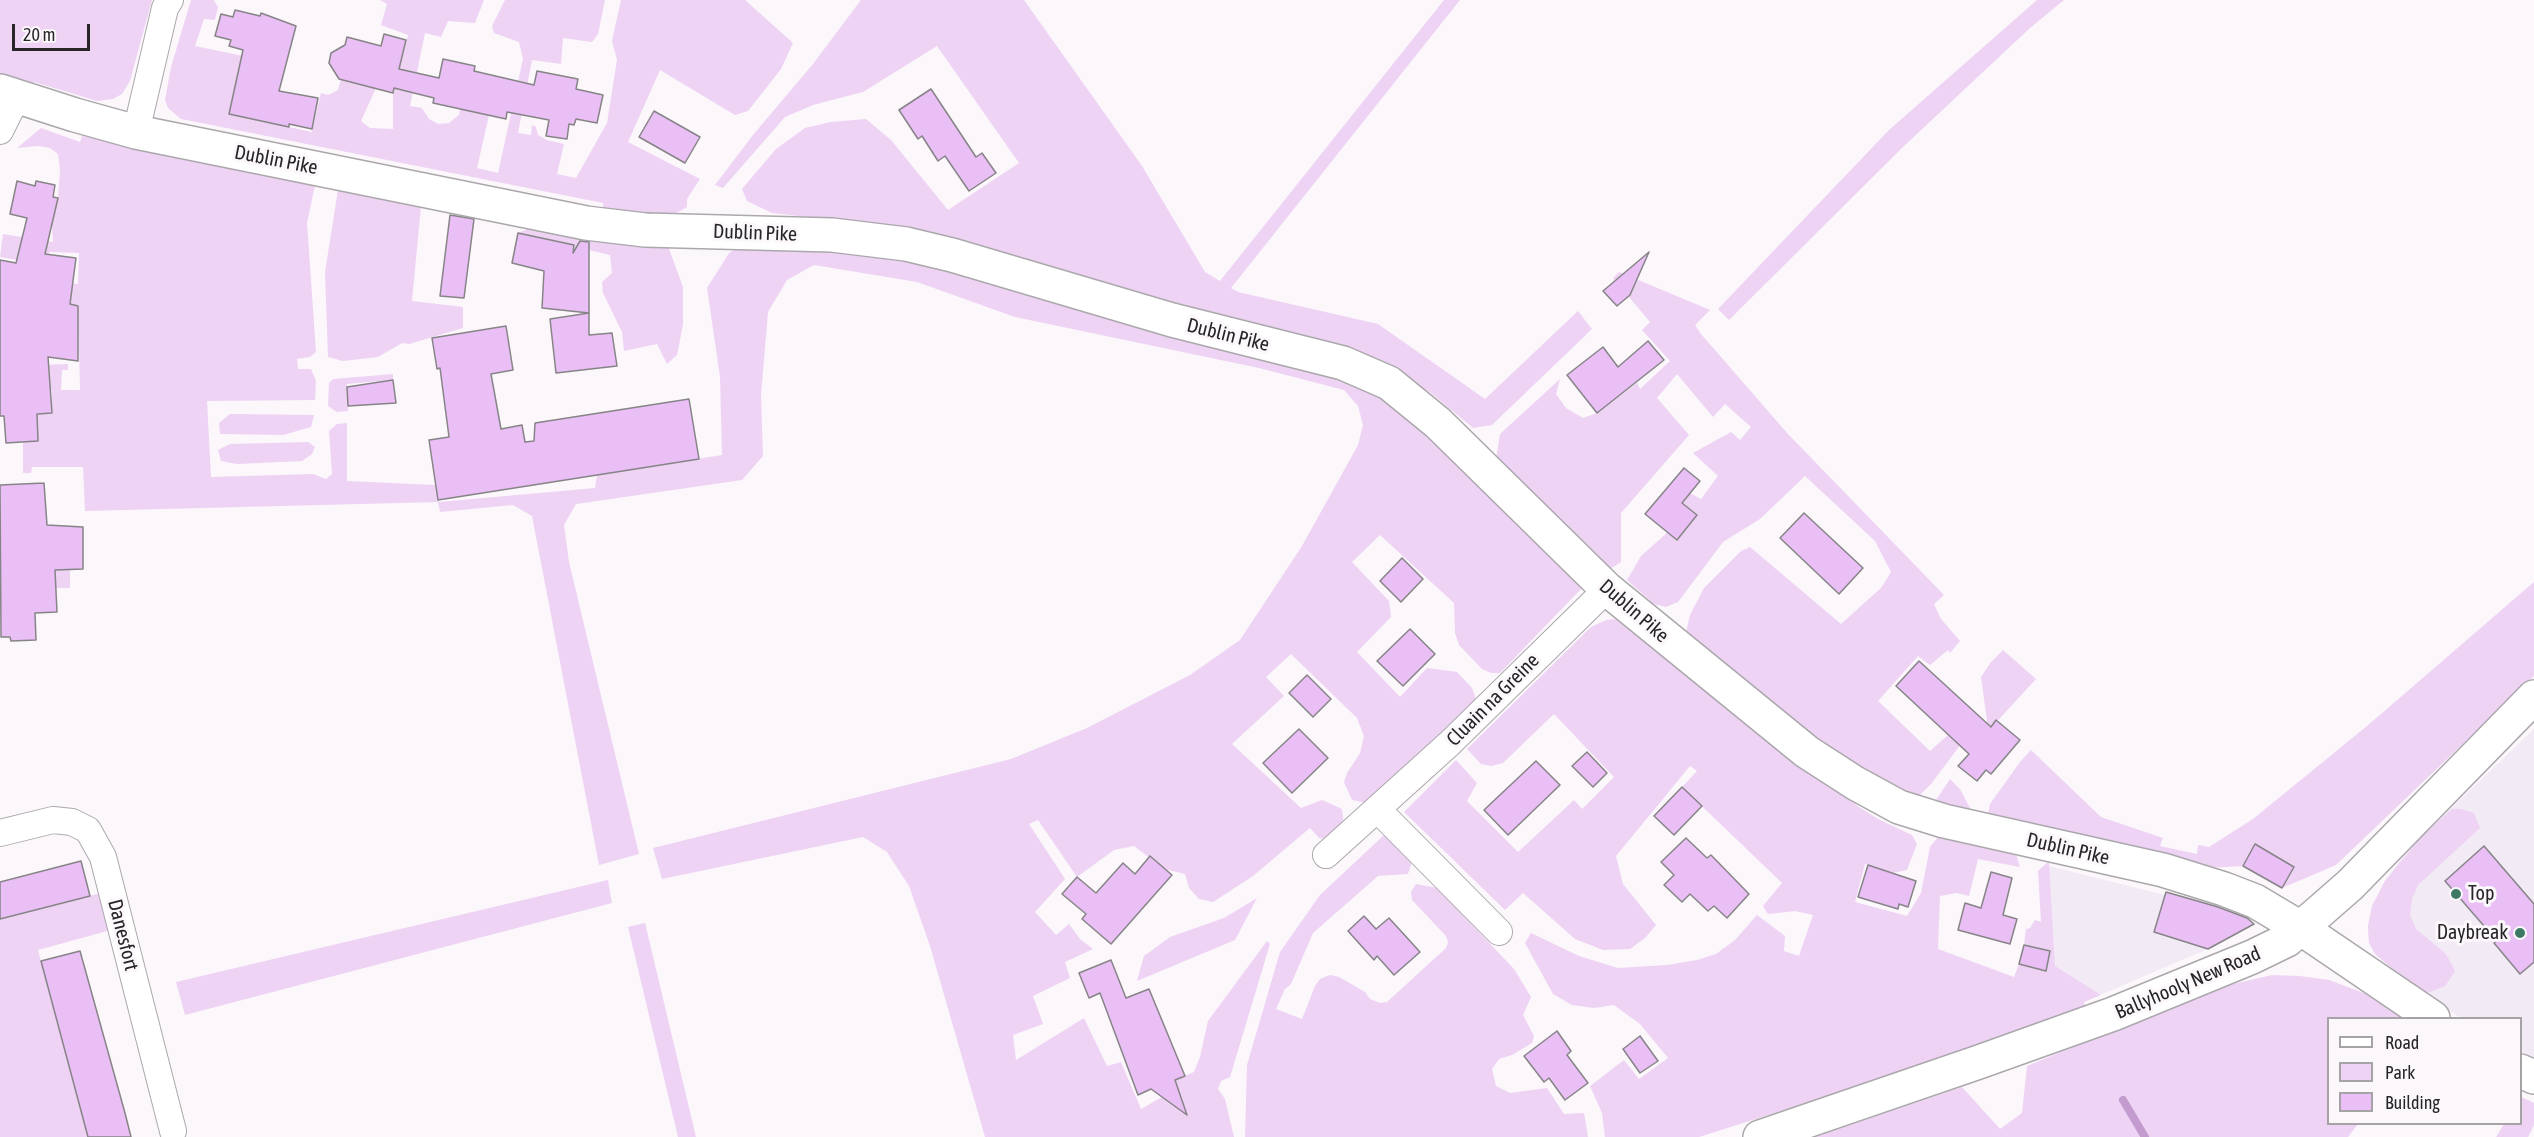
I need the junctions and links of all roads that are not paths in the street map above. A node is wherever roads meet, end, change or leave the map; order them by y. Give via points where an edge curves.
1 (170, 0) edge
2 (8, 94) edge
3 (0, 131) edge
4 (136, 132) junction
5 (1607, 589) junction
6 (2534, 697) edge
7 (1377, 809) junction
8 (0, 833) edge
9 (1326, 855) dead end
10 (2302, 929) junction
11 (1498, 932) dead end
12 (2432, 1017) edge
13 (173, 1131) dead end
14 (1760, 1137) edge

1 - 4 street
2 - 3 street
2 - 4 street, Dublin Pike
4 - 5 street, Dublin Pike via 586,223 645,230 832,235 906,244 1172,320 1343,363 1389,383 1438,423
5 - 7 street, Cluain na Greine
5 - 10 street, Dublin Pike via 1808,752 1899,807 2203,883 2255,901
6 - 10 street, Ballyhooly New Road
7 - 9 street, Cluain na Greine
7 - 11 street
8 - 13 street, Danesfort via 53,820 72,822 88,830 103,857
10 - 12 street, Dublin Pike
10 - 14 street, Ballyhooly New Road via 2252,957 2145,1002

